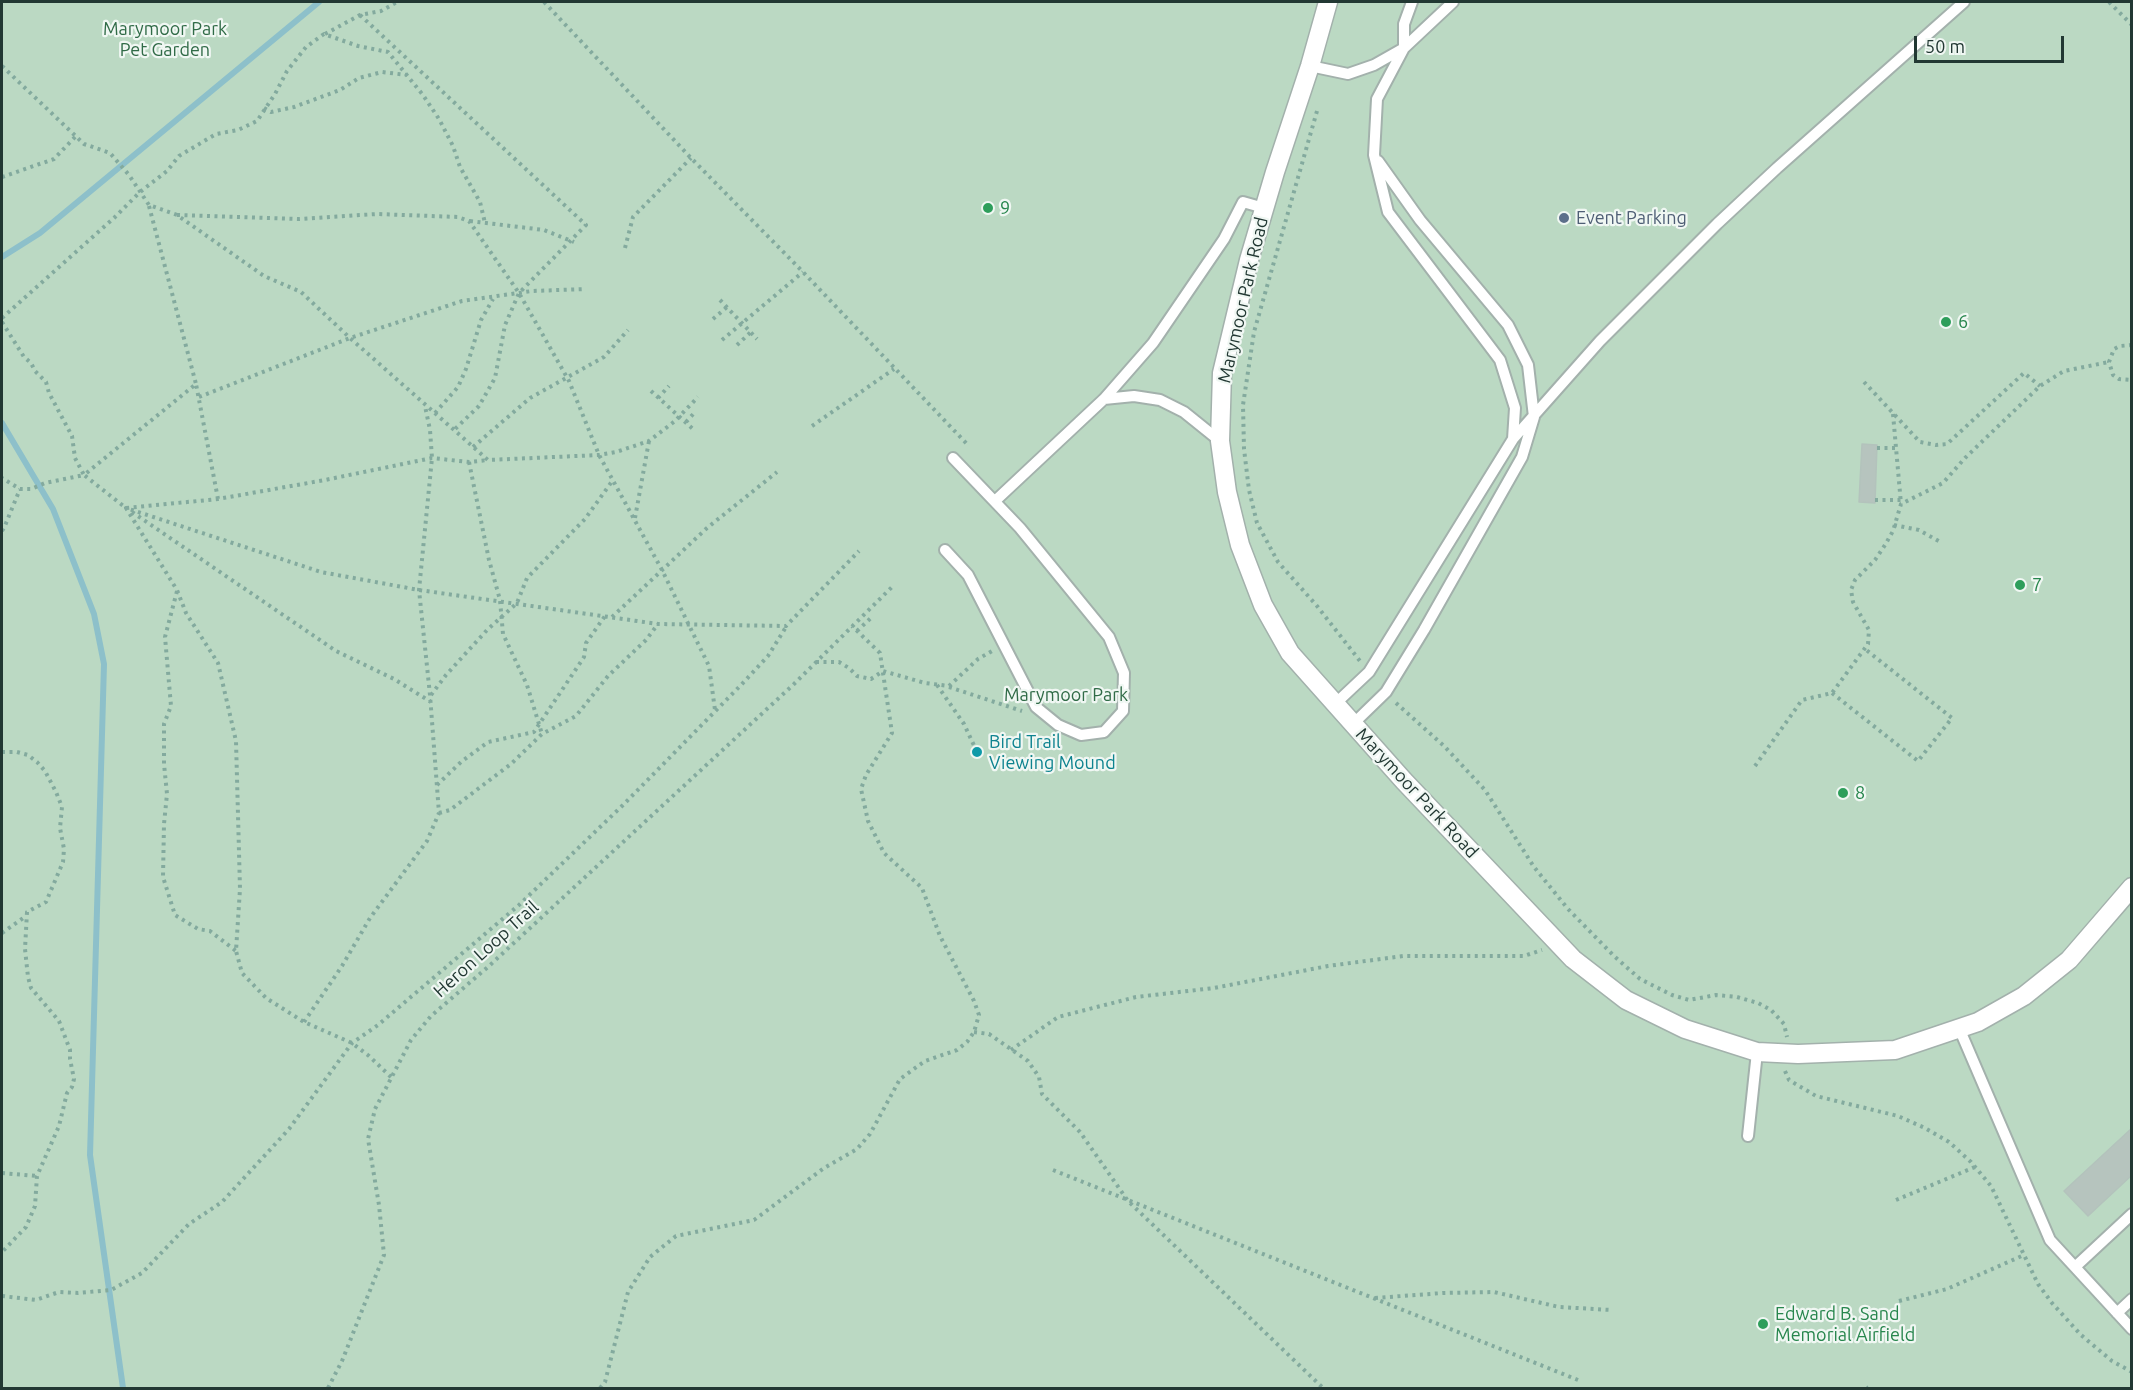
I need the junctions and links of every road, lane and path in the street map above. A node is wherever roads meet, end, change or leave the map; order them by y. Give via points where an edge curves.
1 (397, 2) edge
2 (544, 2) edge
3 (1328, 2) edge
4 (1412, 2) edge
5 (1453, 2) edge
6 (1964, 2) edge
7 (2109, 2) edge
8 (360, 15) junction
9 (2132, 25) edge
10 (324, 34) junction
11 (1404, 48) junction
12 (2, 66) edge
13 (1310, 66) junction
14 (407, 75) junction
15 (1319, 106) dead end
16 (264, 108) junction
17 (76, 136) junction
18 (1374, 155) junction
19 (691, 158) junction
20 (2, 177) edge
21 (140, 192) junction
22 (149, 205) junction
23 (1264, 208) junction
24 (177, 215) junction
25 (469, 221) junction
26 (484, 223) junction
27 (572, 242) junction
28 (626, 248) dead end
29 (803, 272) junction
30 (586, 289) dead end
31 (519, 293) junction
32 (493, 298) junction
33 (720, 300) dead end
34 (727, 307) junction
35 (713, 319) dead end
36 (2, 320) edge
37 (742, 322) junction
38 (628, 330) dead end
39 (751, 332) junction
40 (350, 338) junction
41 (757, 339) dead end
42 (722, 340) dead end
43 (737, 345) dead end
44 (2132, 345) edge
45 (2109, 362) junction
46 (894, 369) junction
47 (567, 378) junction
48 (2132, 380) edge
49 (1864, 382) dead end
50 (196, 384) junction
51 (2040, 386) junction
52 (669, 387) dead end
53 (651, 391) dead end
54 (698, 397) dead end
55 (199, 398) junction
56 (658, 398) junction
57 (1104, 399) junction
58 (424, 404) junction
59 (696, 411) dead end
60 (435, 413) junction
61 (1893, 413) junction
62 (680, 417) junction
63 (1534, 417) junction
64 (686, 422) junction
65 (812, 426) dead end
66 (454, 430) junction
67 (694, 430) dead end
68 (1513, 439) junction
69 (649, 441) junction
70 (1220, 441) junction
71 (967, 444) dead end
72 (473, 447) junction
73 (1877, 448) dead end
74 (1895, 448) junction
75 (599, 455) junction
76 (432, 458) junction
77 (953, 458) dead end
78 (488, 460) junction
79 (469, 462) junction
80 (777, 472) dead end
81 (84, 475) junction
82 (2, 478) edge
83 (613, 480) junction
84 (20, 489) junction
85 (218, 499) junction
86 (1875, 500) dead end
87 (995, 501) junction
88 (1901, 502) junction
89 (126, 508) junction
90 (635, 519) junction
91 (1894, 525) junction
92 (2, 531) edge
93 (1942, 543) dead end
94 (945, 550) dead end
95 (860, 551) dead end
96 (662, 570) junction
97 (894, 585) dead end
98 (177, 590) junction
99 (419, 590) junction
100 (500, 600) junction
101 (516, 603) junction
102 (501, 616) junction
103 (605, 616) junction
104 (873, 616) dead end
105 (612, 617) junction
106 (658, 624) junction
107 (691, 625) junction
108 (786, 626) junction
109 (852, 626) junction
110 (857, 631) junction
111 (1004, 648) junction
112 (1865, 649) junction
113 (816, 662) junction
114 (1365, 668) dead end
115 (883, 671) junction
116 (936, 685) junction
117 (949, 687) junction
118 (1832, 693) junction
119 (430, 695) junction
120 (1390, 697) dead end
121 (431, 702) junction
122 (1335, 704) junction
123 (715, 711) junction
124 (1028, 714) dead end
125 (1353, 724) junction
126 (540, 725) junction
127 (542, 734) junction
128 (2, 752) edge
129 (977, 752) dead end
130 (1755, 766) dead end
131 (437, 786) junction
132 (439, 813) junction
133 (2132, 887) edge
134 (27, 915) junction
135 (2, 933) edge
136 (1560, 944) junction
137 (236, 951) junction
138 (304, 1022) junction
139 (1959, 1028) junction
140 (974, 1032) junction
141 (1787, 1042) dead end
142 (352, 1043) junction
143 (1011, 1050) junction
144 (1757, 1052) junction
145 (1785, 1063) dead end
146 (391, 1077) junction
147 (1748, 1136) dead end
148 (1975, 1167) junction
149 (1053, 1170) dead end
150 (2, 1173) edge
151 (37, 1176) junction
152 (1896, 1200) dead end
153 (1128, 1201) junction
154 (2132, 1214) edge
155 (2, 1252) edge
156 (2025, 1255) junction
157 (2075, 1268) junction
158 (2, 1296) edge
159 (1374, 1299) junction
160 (2132, 1299) edge
161 (1899, 1301) dead end
162 (1612, 1310) dead end
163 (2117, 1313) junction
164 (2132, 1329) edge
165 (2132, 1372) edge
166 (1578, 1380) dead end
167 (328, 1389) edge
168 (600, 1389) edge
169 (1323, 1389) edge

1 - 8 path via 381,11
2 - 19 path
3 - 13 street, Marymoor Park Road
4 - 11 lane via 1404,24
5 - 11 lane
6 - 63 lane via 1718,224 1600,341
7 - 9 path
8 - 10 path
8 - 27 path via 586,225
10 - 14 path via 388,52
10 - 16 path via 306,47 286,71
11 - 13 lane via 1348,74
11 - 18 lane via 1377,99
12 - 17 path
13 - 23 street, Marymoor Park Road
14 - 16 path via 382,72 294,107 271,112
14 - 26 path via 448,137 480,202
15 - 114 path via 1254,332 1243,405 1244,449 1257,523 1278,562
16 - 21 path via 257,121 195,145
17 - 20 path via 54,159
17 - 21 path via 84,144 110,153
18 - 63 lane via 1420,220 1508,325 1528,365
18 - 68 lane via 1388,212 1500,360 1515,408
19 - 28 path via 633,217
19 - 29 path
21 - 22 path
21 - 36 path
22 - 24 path
22 - 50 path
23 - 57 lane via 1243,202 1224,239 1153,343
23 - 70 street, Marymoor Park Road via 1222,374
24 - 25 path via 299,219 377,214 458,217
24 - 40 path via 264,276 301,292
25 - 26 path
25 - 31 path
26 - 27 path via 544,230
27 - 31 path
29 - 37 path
29 - 46 path
30 - 31 path
31 - 32 path
31 - 47 path
31 - 66 path via 505,325 495,378 478,406
32 - 40 path via 462,301
32 - 60 path via 481,320 458,387
33 - 34 path
34 - 35 path
34 - 37 path
36 - 81 path via 24,357 46,382 72,436 75,458
37 - 39 path
37 - 42 path
38 - 47 path via 604,357
39 - 41 path
39 - 43 path
40 - 55 path
40 - 58 path
44 - 45 path via 2114,350
45 - 48 path via 2113,375
45 - 51 path via 2064,371
46 - 65 path
46 - 71 path
47 - 72 path via 530,398
47 - 75 path
49 - 61 path
50 - 55 path
50 - 81 path
51 - 61 path via 2024,373 1947,444 1920,442
51 - 88 path via 1943,483
52 - 56 path
53 - 56 path
54 - 62 path
55 - 85 path
56 - 62 path
57 - 70 lane via 1134,396 1160,400 1184,412
57 - 87 lane
58 - 60 path
58 - 76 path
59 - 64 path
60 - 66 path
61 - 74 path
62 - 64 path
62 - 69 path
63 - 68 lane
63 - 125 lane via 1522,457 1424,630 1386,692
64 - 67 path
66 - 72 path
68 - 122 lane via 1369,672
69 - 75 path
69 - 90 path
70 - 122 street, Marymoor Park Road via 1240,545 1263,605 1290,653
72 - 78 path
73 - 74 path
74 - 88 path
75 - 78 path
75 - 83 path
76 - 79 path
76 - 85 path
76 - 99 path
77 - 87 lane
78 - 79 path
79 - 100 path
80 - 96 path
81 - 84 path
81 - 89 path
82 - 84 path
83 - 90 path
83 - 101 path via 585,519 527,578
84 - 92 path
85 - 89 path
86 - 88 path
87 - 111 lane via 1109,637 1124,674 1123,711 1104,732 1081,735 1058,725 1036,707
88 - 91 path
89 - 98 path
89 - 99 path via 321,572
89 - 121 path via 336,651
90 - 96 path
91 - 93 path via 1919,530
91 - 112 path via 1885,545 1851,590 1853,602 1869,630
94 - 111 lane via 968,575
95 - 108 path
96 - 105 path
96 - 107 path
97 - 109 path, Heron Loop Trail
98 - 137 path via 186,613 218,663 236,741 240,889
98 - 137 path via 165,637 171,706 164,724 167,794 163,877 175,915 198,929 210,931
99 - 100 path
99 - 119 path
100 - 101 path
100 - 102 path
101 - 102 path
101 - 103 path
102 - 119 path
102 - 126 path via 502,634 527,685
103 - 105 path
103 - 126 path
104 - 110 path
105 - 106 path
106 - 107 path
106 - 127 path via 576,716
107 - 108 path
107 - 123 path via 709,666
108 - 123 path via 768,656
109 - 110 path
109 - 113 path, Heron Loop Trail
110 - 115 path via 880,653
111 - 117 path via 978,659
112 - 118 path
112 - 118 path via 1952,718 1917,761
113 - 115 path via 839,662 857,676 871,679
113 - 146 path, Heron Loop Trail via 431,1017 411,1040
115 - 116 path
115 - 140 path via 892,733 861,789 868,821 884,853 922,888 940,936 974,1000 979,1015
116 - 117 path
116 - 129 path
117 - 124 path
118 - 130 path via 1802,700
119 - 121 path
120 - 141 path via 1485,790 1534,867 1568,909 1640,979 1689,1000 1716,995 1758,1003 1772,1010 1784,1024
121 - 131 path
122 - 125 street, Marymoor Park Road
123 - 142 path via 519,905
125 - 136 street, Marymoor Park Road
126 - 127 path
126 - 131 path via 534,732 488,742
127 - 132 path via 450,810
128 - 134 path via 28,754 37,762 62,807 63,862 46,902
131 - 132 path
132 - 138 path via 427,841 370,918
133 - 139 street, Marymoor Park Road via 2069,960 2024,996 1978,1022
134 - 135 path
134 - 151 path via 28,977 38,998 59,1021 70,1050 74,1079
136 - 143 path via 1524,957 1402,956 1136,997 1058,1017
136 - 144 street, Marymoor Park Road via 1626,1000 1685,1029
137 - 138 path via 242,973 250,982 266,998
138 - 142 path
139 - 144 street, Marymoor Park Road via 1895,1050
139 - 157 lane via 2050,1240
140 - 143 path via 989,1034
140 - 168 path via 957,1050 925,1061 900,1079 870,1134 857,1149 824,1168 754,1220 676,1236 650,1257 628,1292
142 - 146 path
142 - 158 path via 289,1129 222,1202 189,1224 142,1273 111,1290 59,1292 36,1300
143 - 153 path via 1028,1061 1039,1077 1042,1094 1080,1132
144 - 147 lane
145 - 148 path via 1785,1075 1804,1090 1898,1116 1925,1128 1949,1142
146 - 167 path, Heron Loop Trail via 375,1109 368,1139 384,1255
148 - 152 path
148 - 156 path via 1992,1186
149 - 153 path
150 - 151 path
151 - 155 path via 35,1206 26,1227
153 - 159 path
153 - 169 path
154 - 157 lane
156 - 161 path via 1947,1289
156 - 165 path via 2045,1293 2081,1335
157 - 163 lane
159 - 162 path via 1494,1292 1559,1306
159 - 166 path
160 - 163 lane
163 - 164 lane

